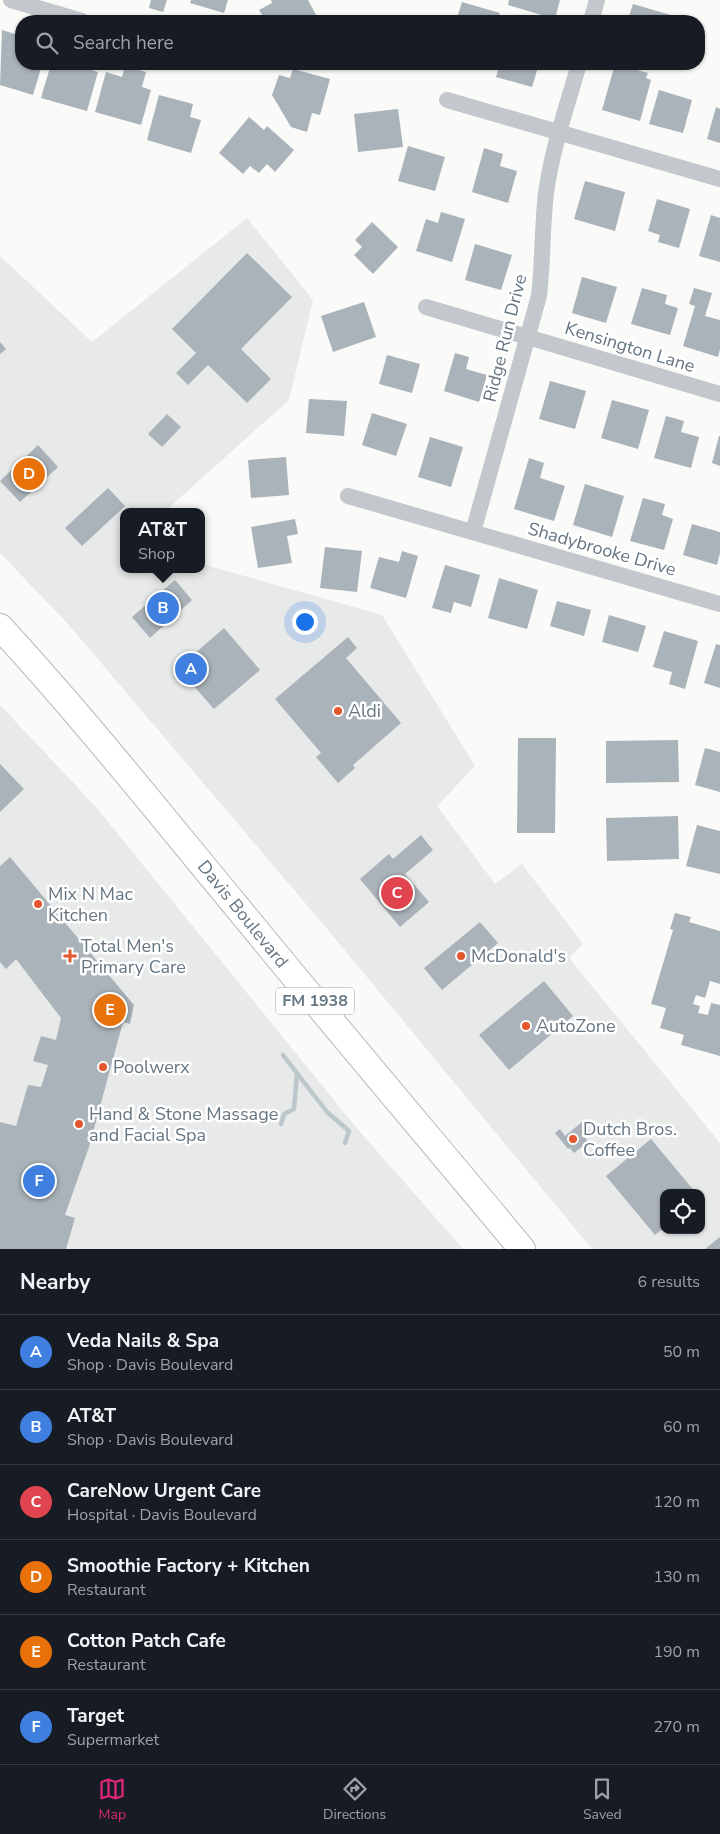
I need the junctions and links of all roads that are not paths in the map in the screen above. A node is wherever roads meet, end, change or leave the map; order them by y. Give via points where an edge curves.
1 (11, 0) edge
2 (597, 0) edge
3 (62, 15) edge
4 (593, 15) edge
5 (577, 70) edge
6 (447, 100) dead end
7 (560, 132) junction
8 (720, 179) edge
9 (426, 306) dead end
10 (529, 338) junction
11 (720, 394) edge
12 (348, 496) dead end
13 (473, 532) junction
14 (720, 604) edge
15 (0, 626) edge
16 (522, 1249) edge

1 - 3 street
2 - 4 street
5 - 7 street, Ridge Run Drive
6 - 7 street
7 - 8 street
7 - 10 street, Ridge Run Drive via 546,194 540,296
9 - 10 street, Kensington Lane
10 - 11 street, Kensington Lane
10 - 13 street, Ridge Run Drive
12 - 13 street, Shadybrooke Drive
13 - 14 street, Shadybrooke Drive
15 - 16 main road, Davis Boulevard / FM 1938 via 154,804

